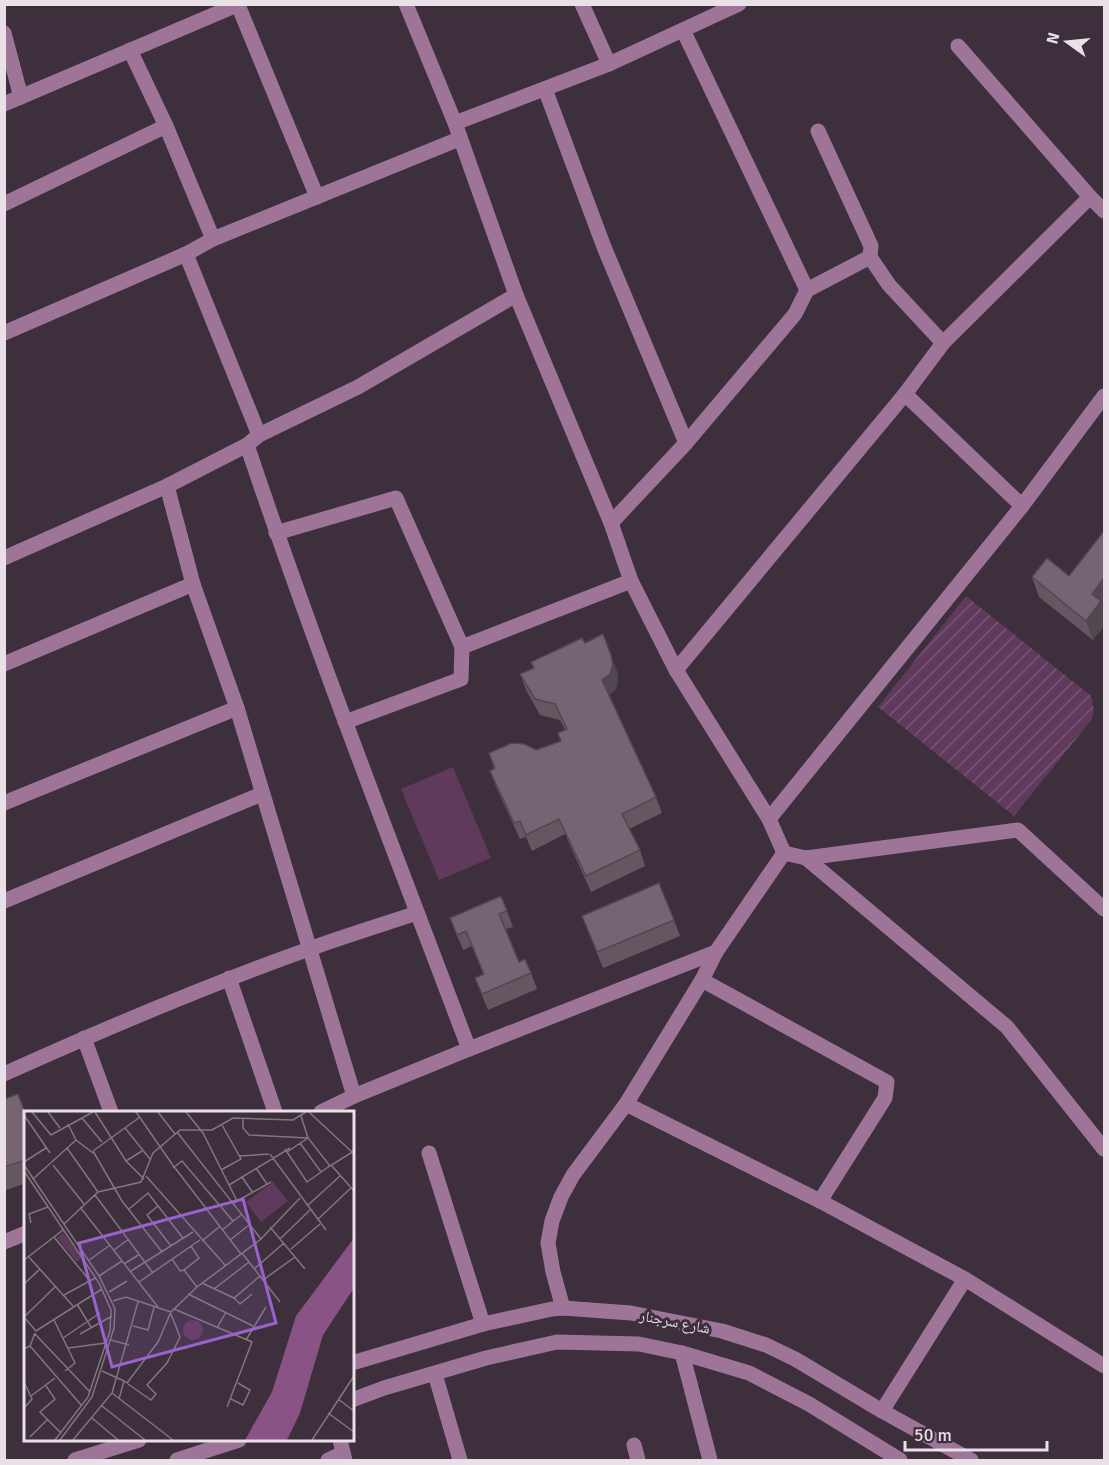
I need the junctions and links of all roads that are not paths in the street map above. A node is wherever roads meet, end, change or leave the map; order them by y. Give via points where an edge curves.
1 (406, 4) edge
2 (582, 4) edge
3 (239, 5) edge
4 (732, 6) edge
5 (683, 30) junction
6 (4, 33) edge
7 (958, 46) dead end
8 (6, 49) edge
9 (130, 50) junction
10 (609, 64) junction
11 (545, 89) junction
12 (21, 97) junction
13 (4, 104) edge
14 (455, 123) junction
15 (166, 126) junction
16 (818, 131) dead end
17 (459, 139) junction
18 (317, 197) junction
19 (1090, 197) junction
20 (4, 204) edge
21 (1104, 212) edge
22 (213, 238) junction
23 (186, 254) junction
24 (870, 257) junction
25 (807, 290) junction
26 (516, 295) junction
27 (4, 333) edge
28 (943, 343) junction
29 (904, 394) junction
30 (1104, 396) edge
31 (253, 440) junction
32 (686, 443) junction
33 (167, 486) junction
34 (1022, 506) junction
35 (612, 523) junction
36 (276, 533) junction
37 (4, 558) edge
38 (631, 581) junction
39 (194, 584) junction
40 (462, 647) junction
41 (4, 664) edge
42 (676, 670) junction
43 (237, 708) junction
44 (345, 722) junction
45 (262, 794) junction
46 (4, 803) edge
47 (769, 819) junction
48 (784, 853) junction
49 (806, 858) junction
50 (4, 901) edge
51 (1104, 909) edge
52 (417, 913) junction
53 (310, 948) junction
54 (716, 952) junction
55 (229, 978) junction
56 (702, 980) junction
57 (84, 1038) junction
58 (469, 1049) junction
59 (4, 1074) edge
60 (354, 1096) junction
61 (626, 1104) junction
62 (110, 1111) edge
63 (274, 1111) edge
64 (325, 1111) edge
65 (1104, 1149) edge
66 (429, 1153) dead end
67 (820, 1201) junction
68 (24, 1234) edge
69 (4, 1242) edge
70 (965, 1279) junction
71 (562, 1308) junction
72 (483, 1324) junction
73 (682, 1353) junction
74 (354, 1362) edge
75 (1104, 1366) edge
76 (435, 1374) junction
77 (354, 1399) edge
78 (882, 1411) junction
79 (136, 1441) edge
80 (236, 1441) edge
81 (634, 1445) dead end
82 (343, 1451) edge
83 (899, 1460) edge
84 (75, 1461) edge
85 (177, 1461) edge
86 (328, 1461) edge
87 (460, 1461) edge
88 (638, 1461) edge
89 (710, 1461) edge
90 (971, 1461) edge

1 - 14 street
2 - 10 street
3 - 9 street
3 - 18 street
4 - 5 street
5 - 10 street
5 - 25 street
6 - 8 street
7 - 19 street
8 - 12 street
9 - 12 street
9 - 15 street
10 - 11 street
11 - 14 street
11 - 32 street via 604,247
12 - 13 street
14 - 17 street
15 - 20 street
15 - 22 street
16 - 24 street via 871,246
17 - 18 street
17 - 26 street
18 - 22 street
19 - 21 street
19 - 28 street
22 - 23 street
23 - 27 street
23 - 31 street
24 - 25 street
24 - 28 street via 889,285
25 - 32 street via 795,314
26 - 31 street via 358,387
26 - 35 street
28 - 29 street
29 - 34 street
29 - 42 street
30 - 34 street
31 - 33 street
31 - 36 street
32 - 35 street
33 - 37 street
33 - 39 street
34 - 47 street
35 - 38 street
36 - 40 street via 396,498
36 - 44 street
38 - 40 street
38 - 42 street
39 - 41 street
39 - 43 street
40 - 44 street via 461,679
42 - 47 street
43 - 45 street
43 - 46 street
44 - 52 street
45 - 50 street
45 - 53 street
47 - 48 street
48 - 49 street
48 - 54 street
49 - 51 street via 1018,830
49 - 65 street via 1007,1028
52 - 53 street
52 - 58 street
53 - 55 street
53 - 60 street
54 - 56 street
54 - 58 street
55 - 57 street
55 - 63 street
56 - 61 street
56 - 67 street via 887,1082 885,1098
57 - 59 street
57 - 62 street
58 - 60 street
60 - 64 street
61 - 67 street
61 - 71 street via 573,1175 552,1221 548,1243
66 - 72 street
67 - 70 street
68 - 69 street
70 - 75 street
70 - 78 street
71 - 72 street, شارع سرجنار
71 - 78 street, شارع سرجنار via 631,1313 747,1338 795,1359
72 - 74 street, شارع سرجنار
73 - 76 street, شارع سرجنار via 639,1344 557,1342
73 - 83 street, شارع سرجنار via 749,1373 809,1404
73 - 89 street
76 - 77 street, شارع سرجنار
76 - 87 street
78 - 90 street, شارع سرجنار
79 - 84 street
80 - 85 street
81 - 88 street
82 - 86 street

